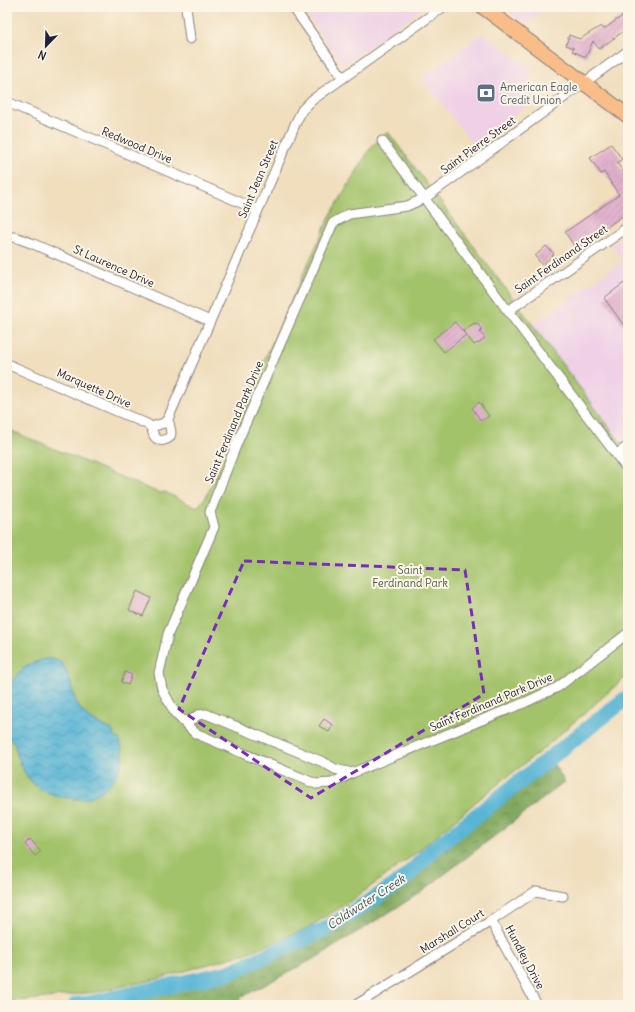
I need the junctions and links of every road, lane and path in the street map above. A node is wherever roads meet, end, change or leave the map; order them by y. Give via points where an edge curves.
1 (186, 7) edge
2 (293, 7) edge
3 (443, 7) edge
4 (483, 7) edge
5 (190, 39) dead end
6 (628, 52) edge
7 (343, 78) junction
8 (584, 83) junction
9 (7, 102) edge
10 (628, 116) edge
11 (382, 141) dead end
12 (424, 198) junction
13 (258, 210) junction
14 (628, 227) edge
15 (7, 237) edge
16 (508, 311) junction
17 (210, 321) junction
18 (7, 364) edge
19 (168, 418) junction
20 (151, 427) junction
21 (165, 440) joint
22 (628, 446) edge
23 (616, 454) junction
24 (628, 470) edge
25 (628, 633) edge
26 (182, 720) junction
27 (352, 773) junction
28 (563, 896) dead end
29 (491, 921) junction
30 (356, 1005) edge
31 (536, 1005) edge

1 - 5 street
2 - 7 street
3 - 7 street, Saint Jean Street
4 - 8 main road
6 - 8 street, Saint Pierre Street
7 - 13 street, Saint Jean Street via 302,110
8 - 10 main road
8 - 12 street, Saint Pierre Street
9 - 13 street, Redwood Drive
11 - 12 street
12 - 16 street
12 - 26 street, Saint Ferdinand Park Drive via 407,206 349,214 333,223 237,443 210,512 214,527 168,634 159,673 162,688 175,713
13 - 17 street, Saint Jean Street
14 - 16 street, Saint Ferdinand Street
15 - 17 street, St Laurence Drive via 31,243
16 - 23 street
17 - 19 street, Saint Jean Street
18 - 20 street, Marquette Drive
19 - 20 street via 164,423
19 - 21 street, Saint Jean Street via 171,432
20 - 21 street, Marquette Drive via 155,437
22 - 23 street
23 - 24 street
25 - 27 street, Saint Ferdinand Park Drive via 558,687
26 - 27 street via 190,721 198,715 206,714 335,769
26 - 27 street, Saint Ferdinand Park Drive via 195,733 316,784 332,783
28 - 29 street, Marshall Court via 536,891
29 - 30 street, Marshall Court
29 - 31 street, Hundley Drive

